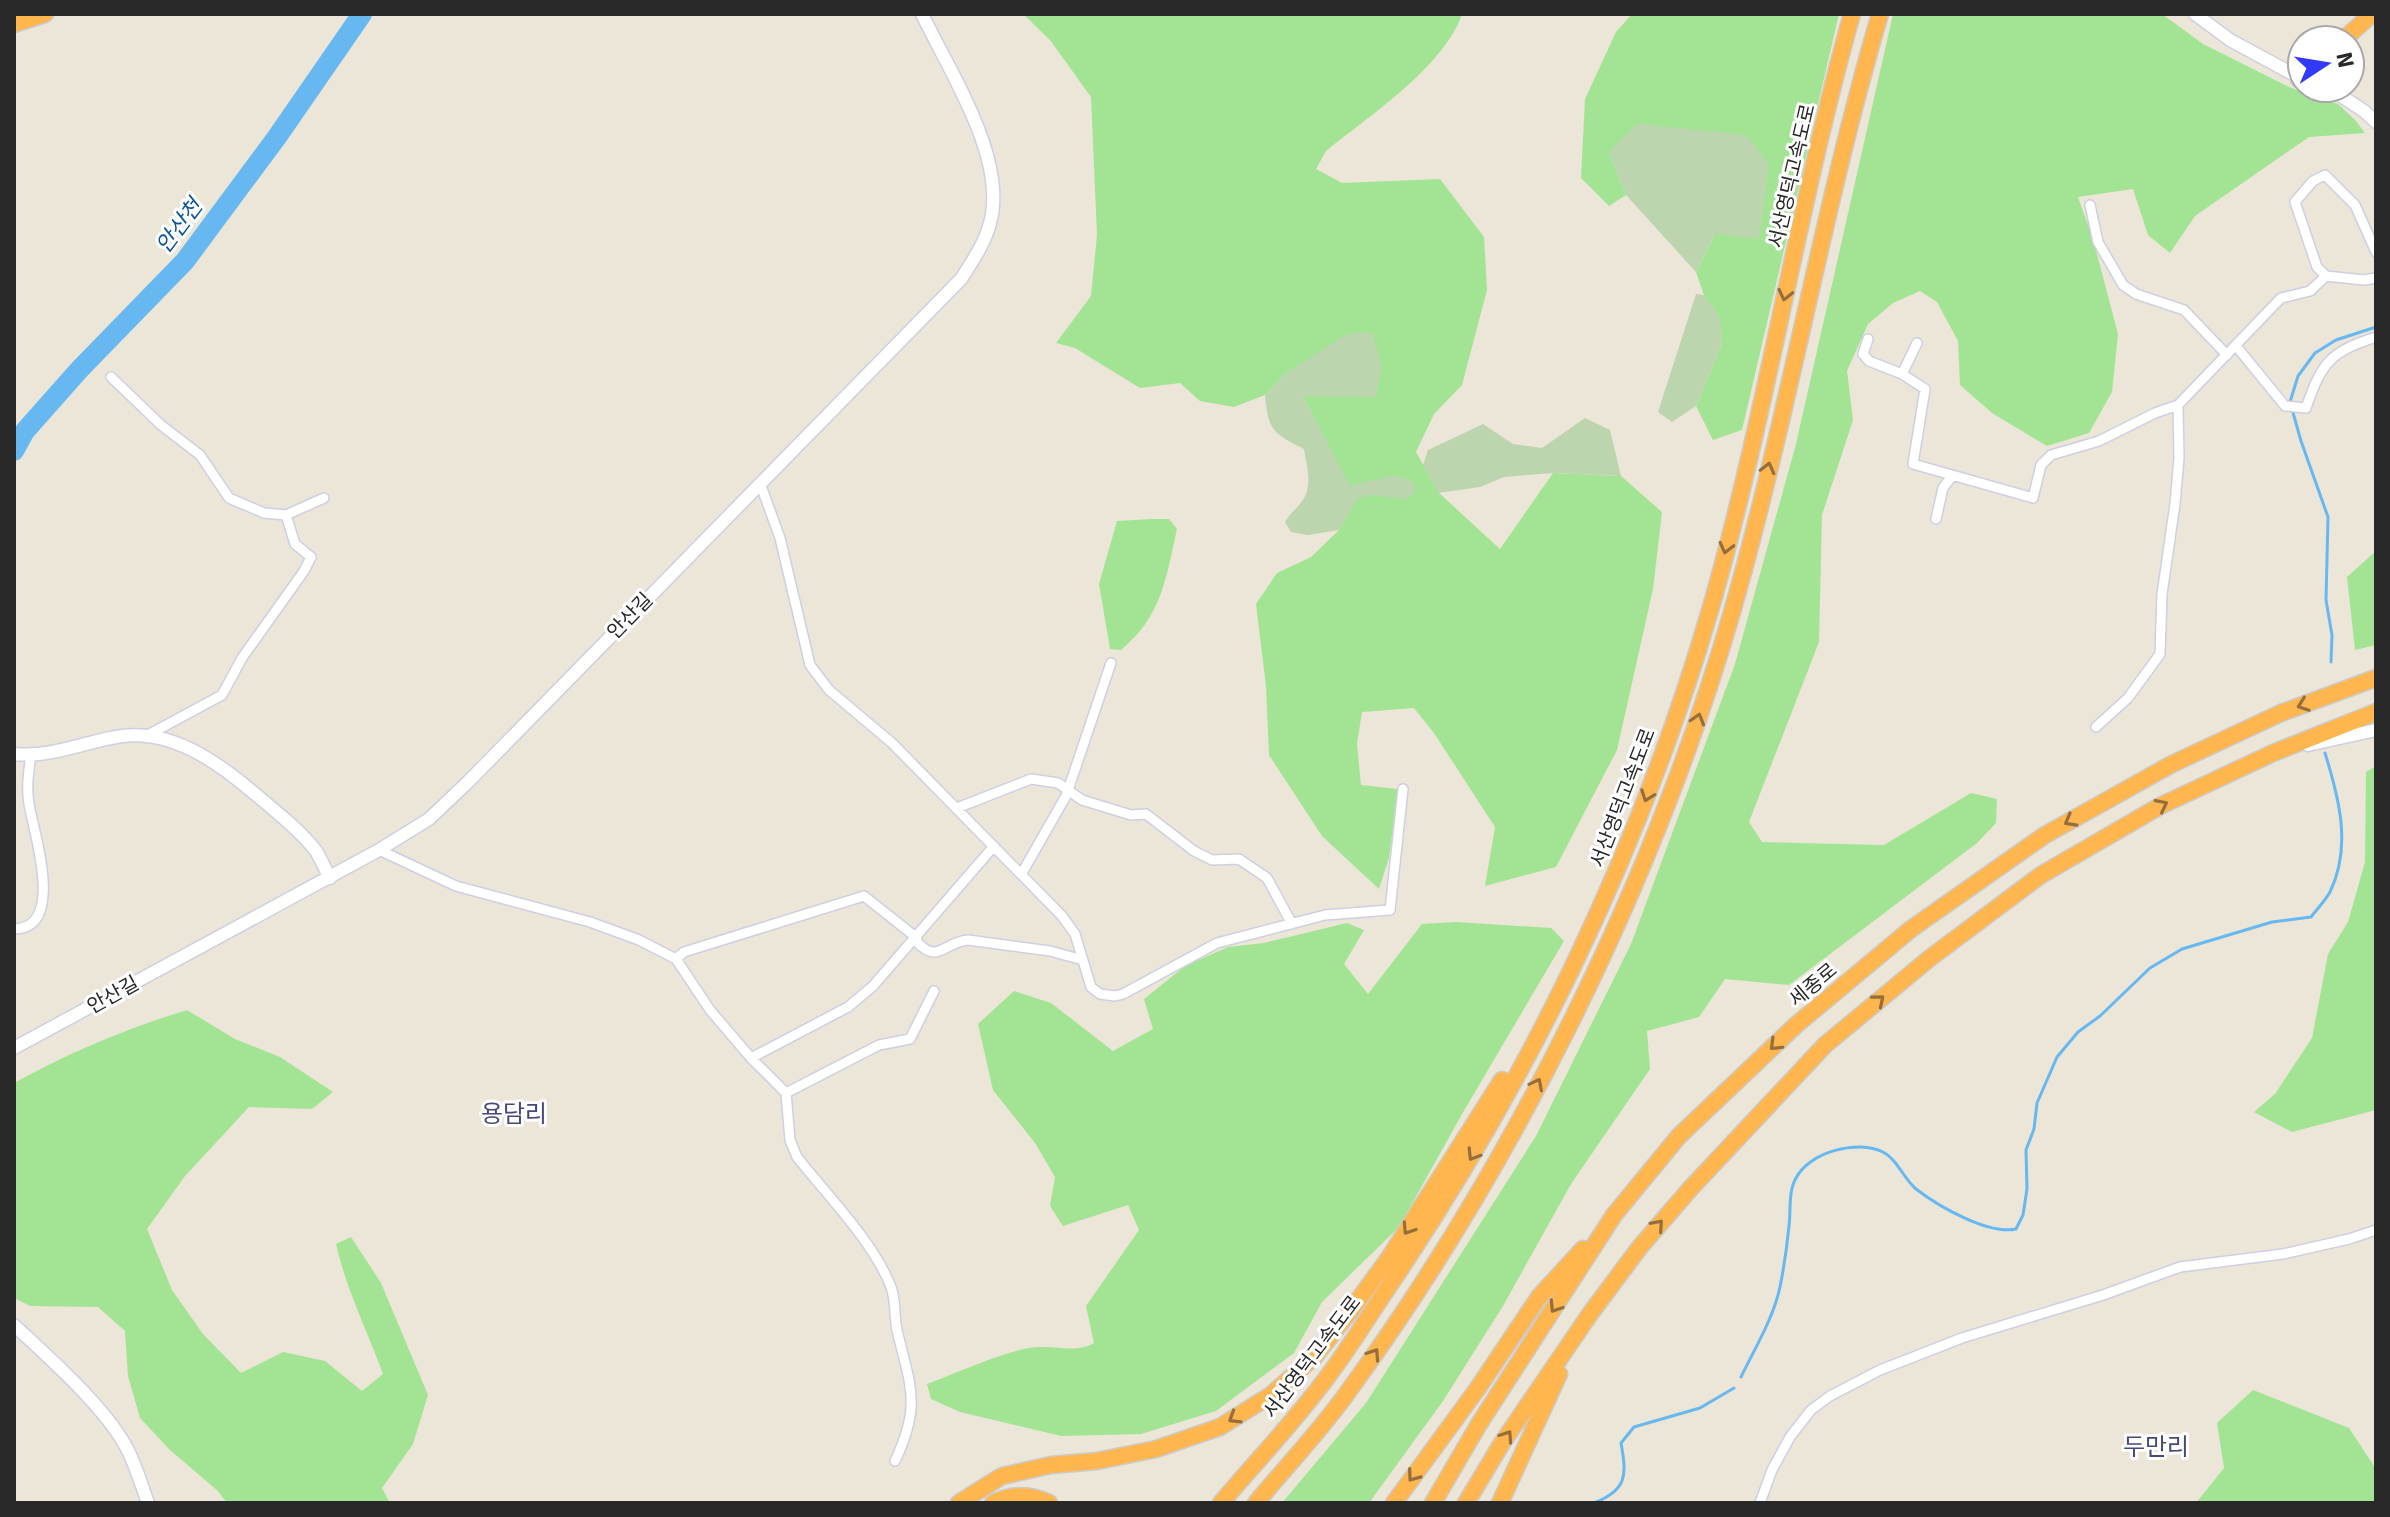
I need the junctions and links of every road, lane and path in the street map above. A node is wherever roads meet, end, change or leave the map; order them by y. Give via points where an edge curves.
1 (45, 14) edge
2 (922, 14) edge
3 (1852, 14) edge
4 (1880, 14) edge
5 (2195, 14) edge
6 (14, 24) edge
7 (2286, 70) edge
8 (2351, 104) edge
9 (2376, 122) edge
10 (2090, 205) dead end
11 (2376, 252) edge
12 (2326, 276) junction
13 (2376, 278) edge
14 (2376, 337) edge
15 (1868, 339) dead end
16 (1917, 343) dead end
17 (2236, 346) junction
18 (2227, 355) junction
19 (1902, 374) junction
20 (111, 377) dead end
21 (2178, 405) junction
22 (1952, 476) junction
23 (760, 483) junction
24 (324, 498) dead end
25 (286, 515) junction
26 (1936, 519) dead end
27 (1111, 663) dead end
28 (2376, 678) edge
29 (2376, 712) edge
30 (2096, 727) dead end
31 (2376, 730) edge
32 (146, 736) junction
33 (2273, 753) junction
34 (14, 754) edge
35 (31, 754) junction
36 (1403, 789) dead end
37 (1068, 791) junction
38 (957, 808) junction
39 (994, 846) junction
40 (379, 850) junction
41 (1022, 873) junction
42 (330, 878) junction
43 (1292, 924) junction
44 (14, 929) edge
45 (916, 939) junction
46 (676, 959) junction
47 (1083, 960) junction
48 (1569, 973) junction
49 (934, 991) dead end
50 (14, 1048) edge
51 (751, 1058) junction
52 (786, 1093) junction
53 (1614, 1215) junction
54 (2376, 1230) edge
55 (1590, 1314) junction
56 (14, 1325) edge
57 (1344, 1398) junction
58 (895, 1461) dead end
59 (148, 1503) edge
60 (959, 1503) edge
61 (993, 1503) edge
62 (1049, 1503) edge
63 (1221, 1503) edge
64 (1256, 1503) edge
65 (1271, 1503) edge
66 (1394, 1503) edge
67 (1433, 1503) edge
68 (1466, 1503) edge
69 (1500, 1503) edge
70 (1760, 1503) edge

1 - 6 highway
2 - 23 street, 안산길 via 984,140 994,196 990,223 961,279
3 -> 48 highway, 서산영덕고속도로 via 1711,606 1628,846
57 -> 4 highway, 서산영덕고속도로 via 1502,1154 1591,978 1693,735 1732,610
5 - 7 street
8 - 9 street
10 - 18 street via 2098,242 2123,285 2184,310
11 - 12 street via 2355,205 2325,175 2295,202 2317,267
12 - 13 street
12 - 17 street via 2310,291 2281,298
14 - 17 street via 2340,349 2320,372 2306,408 2285,406
15 - 19 street via 1863,354 1869,361
16 - 19 street
17 - 18 street
18 - 21 street
19 - 22 street via 1925,389 1913,464
20 - 25 street via 200,455 229,498 255,510
21 - 22 street via 2099,441 2051,455 2041,465 2033,498
21 - 30 street via 2175,504 2160,654 2128,698
22 - 26 street via 1943,488
23 - 38 street via 780,538 810,665 829,690
23 - 40 street, 안산길 via 469,781 429,819
24 - 25 street
25 - 32 street via 295,544 311,557 304,571 222,695
27 - 37 street
28 -> 53 highway, 세종로 via 2281,713 2172,764 2045,835 1975,882 1796,1025 1679,1136
29 - 33 highway
31 - 33 street
32 - 35 street
32 - 42 street via 195,751 234,776 317,852
55 -> 33 highway via 1680,1200 1825,1045 1930,958 2041,875 2160,806
34 - 35 street
35 - 44 street via 28,801 43,900 32,925
36 - 43 street via 1390,910 1325,915
37 - 38 street via 1058,783 1031,779
37 - 41 street
37 - 43 street via 1131,815 1146,814 1212,860 1239,859 1267,878
38 - 39 street
39 - 41 street
39 - 45 street
40 - 42 street, 안산길
40 - 46 street via 456,886 590,922
41 - 47 street via 1075,934
42 - 50 street, 안산길
43 - 47 street via 1217,943 1115,996 1091,987
45 - 46 street via 864,896 684,952
45 - 47 street via 931,953 968,940
45 - 51 street via 848,1007
46 - 51 street
48 -> 60 highway via 1389,1258 1314,1357 1271,1395 1220,1427 1156,1449 1002,1476
48 -> 63 highway, 서산영덕고속도로 via 1479,1145 1405,1263 1322,1385
49 - 52 street via 910,1039 879,1045
51 - 52 street
52 - 58 street via 790,1140 797,1157 869,1248 892,1288 913,1409
53 -> 66 highway via 1539,1297
53 -> 67 highway, 세종로
54 - 70 street via 2283,1254 2180,1267 1880,1370 1811,1410 1790,1437
68 -> 55 highway
55 - 69 highway
56 - 59 street via 109,1423 125,1445
57 - 64 highway, 서산영덕고속도로
57 - 65 highway
61 - 62 highway via 1036,1496

